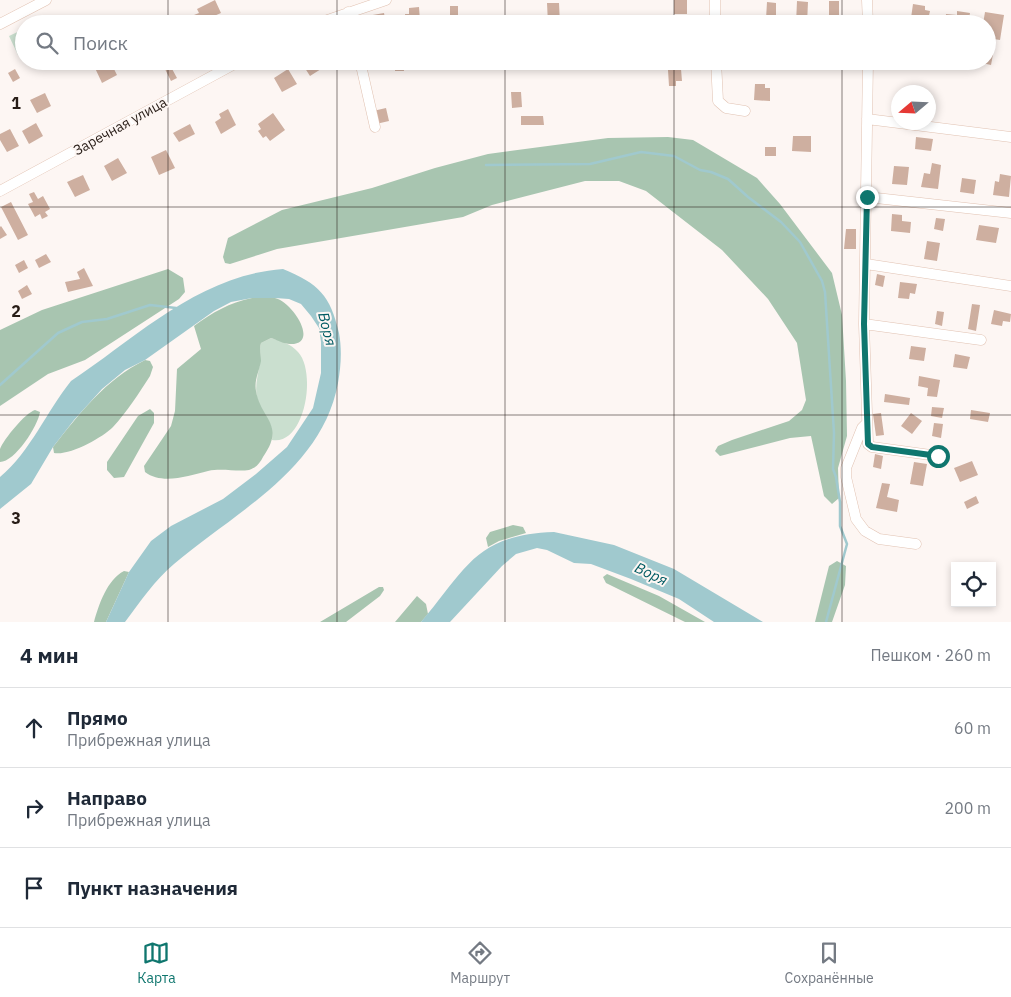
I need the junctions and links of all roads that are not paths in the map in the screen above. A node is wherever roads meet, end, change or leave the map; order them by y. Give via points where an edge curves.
1 (46, 0) edge
2 (386, 0) edge
3 (715, 0) edge
4 (867, 0) edge
5 (348, 12) junction
6 (17, 15) edge
7 (340, 15) edge
8 (349, 15) edge
9 (716, 15) edge
10 (868, 15) edge
11 (15, 16) edge
12 (0, 24) edge
13 (223, 70) edge
14 (362, 70) edge
15 (716, 70) edge
16 (868, 70) edge
17 (746, 111) dead end
18 (867, 119) junction
19 (375, 127) dead end
20 (1011, 136) edge
21 (0, 191) edge
22 (867, 197) junction
23 (1011, 213) edge
24 (866, 264) junction
25 (1011, 286) edge
26 (864, 324) junction
27 (981, 340) dead end
28 (866, 424) junction
29 (938, 456) dead end
30 (916, 544) dead end

1 - 6 street
2 - 5 street
3 - 9 street
4 - 10 street
5 - 7 street
5 - 8 street
11 - 12 street
13 - 21 street, Заречная улица
14 - 19 street
15 - 17 street via 718,101 726,108
16 - 18 street
18 - 20 street
18 - 22 street
22 - 23 street
22 - 24 street
24 - 25 street
24 - 26 street
26 - 27 street
26 - 28 street
28 - 29 street via 868,444 872,447
28 - 30 street via 846,468 856,518 865,531 879,539

